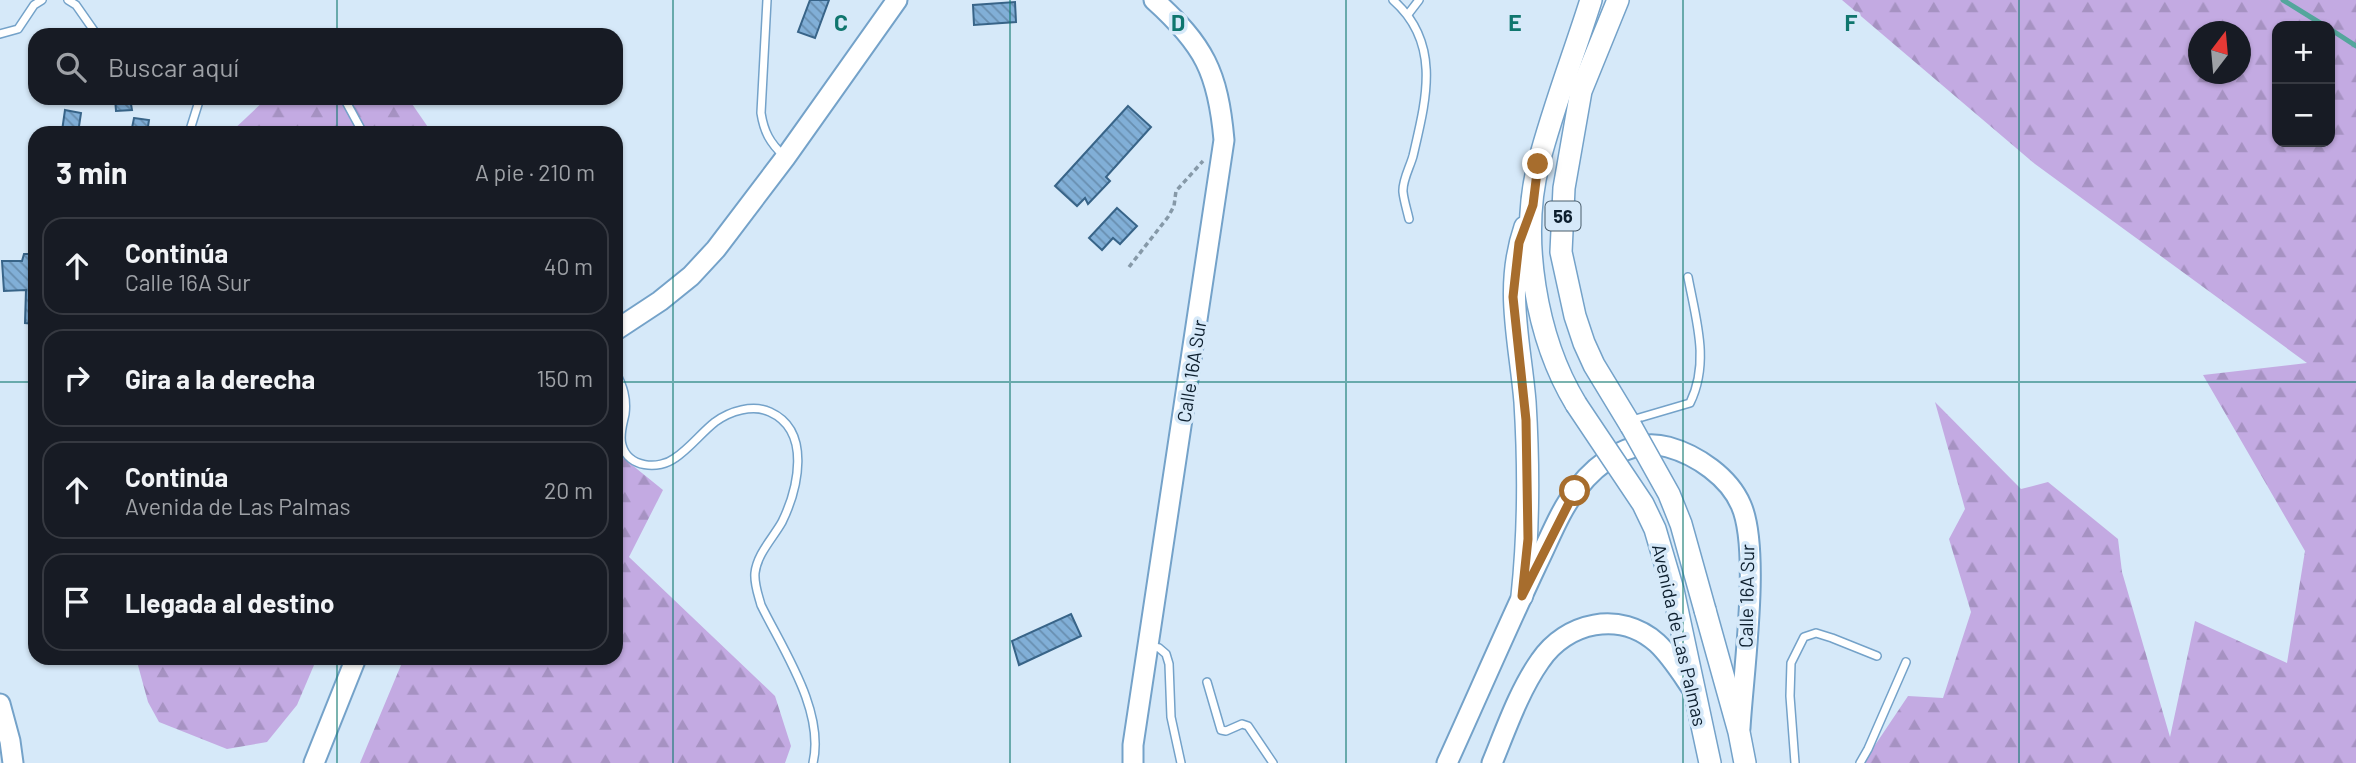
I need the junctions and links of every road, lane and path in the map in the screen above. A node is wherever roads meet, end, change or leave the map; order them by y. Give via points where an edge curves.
1 (42, 0) edge
2 (68, 0) edge
3 (767, 0) edge
4 (897, 0) edge
5 (1154, 0) edge
6 (1394, 0) edge
7 (1419, 0) edge
8 (1591, 0) edge
9 (1618, 0) edge
10 (1409, 13) junction
11 (92, 28) edge
12 (0, 34) edge
13 (198, 105) edge
14 (348, 105) edge
15 (192, 126) edge
16 (359, 126) edge
17 (1224, 140) junction
18 (785, 158) junction
19 (1533, 205) junction
20 (1409, 219) dead end
21 (1129, 267) dead end
22 (1688, 277) dead end
23 (623, 325) edge
24 (623, 390) edge
25 (623, 423) edge
26 (1630, 423) junction
27 (623, 448) edge
28 (1522, 596) junction
29 (1149, 646) junction
30 (1877, 656) dead end
31 (1906, 662) dead end
32 (353, 665) edge
33 (1207, 682) dead end
34 (1695, 693) junction
35 (0, 704) edge
36 (1739, 732) junction
37 (13, 763) edge
38 (314, 763) edge
39 (813, 763) edge
40 (1133, 763) edge
41 (1181, 763) edge
42 (1273, 763) edge
43 (1447, 763) edge
44 (1492, 763) edge
45 (1710, 763) edge
46 (1745, 763) edge
47 (1794, 763) edge
48 (1860, 763) edge

1 - 12 lane via 18,29
2 - 11 lane
3 - 18 lane via 761,113 764,130
4 - 18 main road
5 - 17 main road, Calle 16A Sur via 1204,55 1216,82
6 - 10 lane
7 - 10 lane
8 - 19 main road, Avenida de Las Palmas / 56 via 1538,164
9 - 26 main road, Avenida de Las Palmas / 56 via 1581,91 1564,188 1561,252 1584,343
10 - 20 lane via 1421,37 1427,69 1425,105 1403,190
13 - 15 lane
14 - 16 lane
17 - 21 path via 1176,191 1168,217
17 - 29 main road, Calle 16A Sur
18 - 23 main road via 691,276
19 - 28 main road via 1519,243 1513,297 1526,420 1528,539
19 - 34 main road, Avenida de Las Palmas / 56, bridge via 1532,250 1542,328 1576,404 1655,529 1674,590
22 - 26 lane via 1701,354 1699,385 1690,403
24 - 25 lane
26 - 36 main road, Avenida de Las Palmas / 56, bridge via 1681,524
27 - 39 lane via 638,463 662,465 715,422 738,411 766,410 788,425 798,452 793,493 760,558 755,588 810,707
28 - 36 main road, Calle 16A Sur via 1575,491 1604,461 1636,447 1654,445 1699,461 1729,485 1747,527 1749,593
28 - 43 main road, Calle 16A Sur
29 - 40 main road, Calle 16A Sur
29 - 41 lane via 1166,654 1169,664 1171,718
30 - 47 lane via 1832,638 1815,634 1804,638 1791,663
31 - 48 lane
32 - 38 main road
33 - 42 lane via 1221,730 1248,726
34 - 44 main road via 1656,642 1638,631 1606,623 1578,629 1553,645 1540,661
34 - 45 main road, Avenida de Las Palmas / 56
35 - 37 main road
36 - 46 main road, Avenida de Las Palmas / 56

